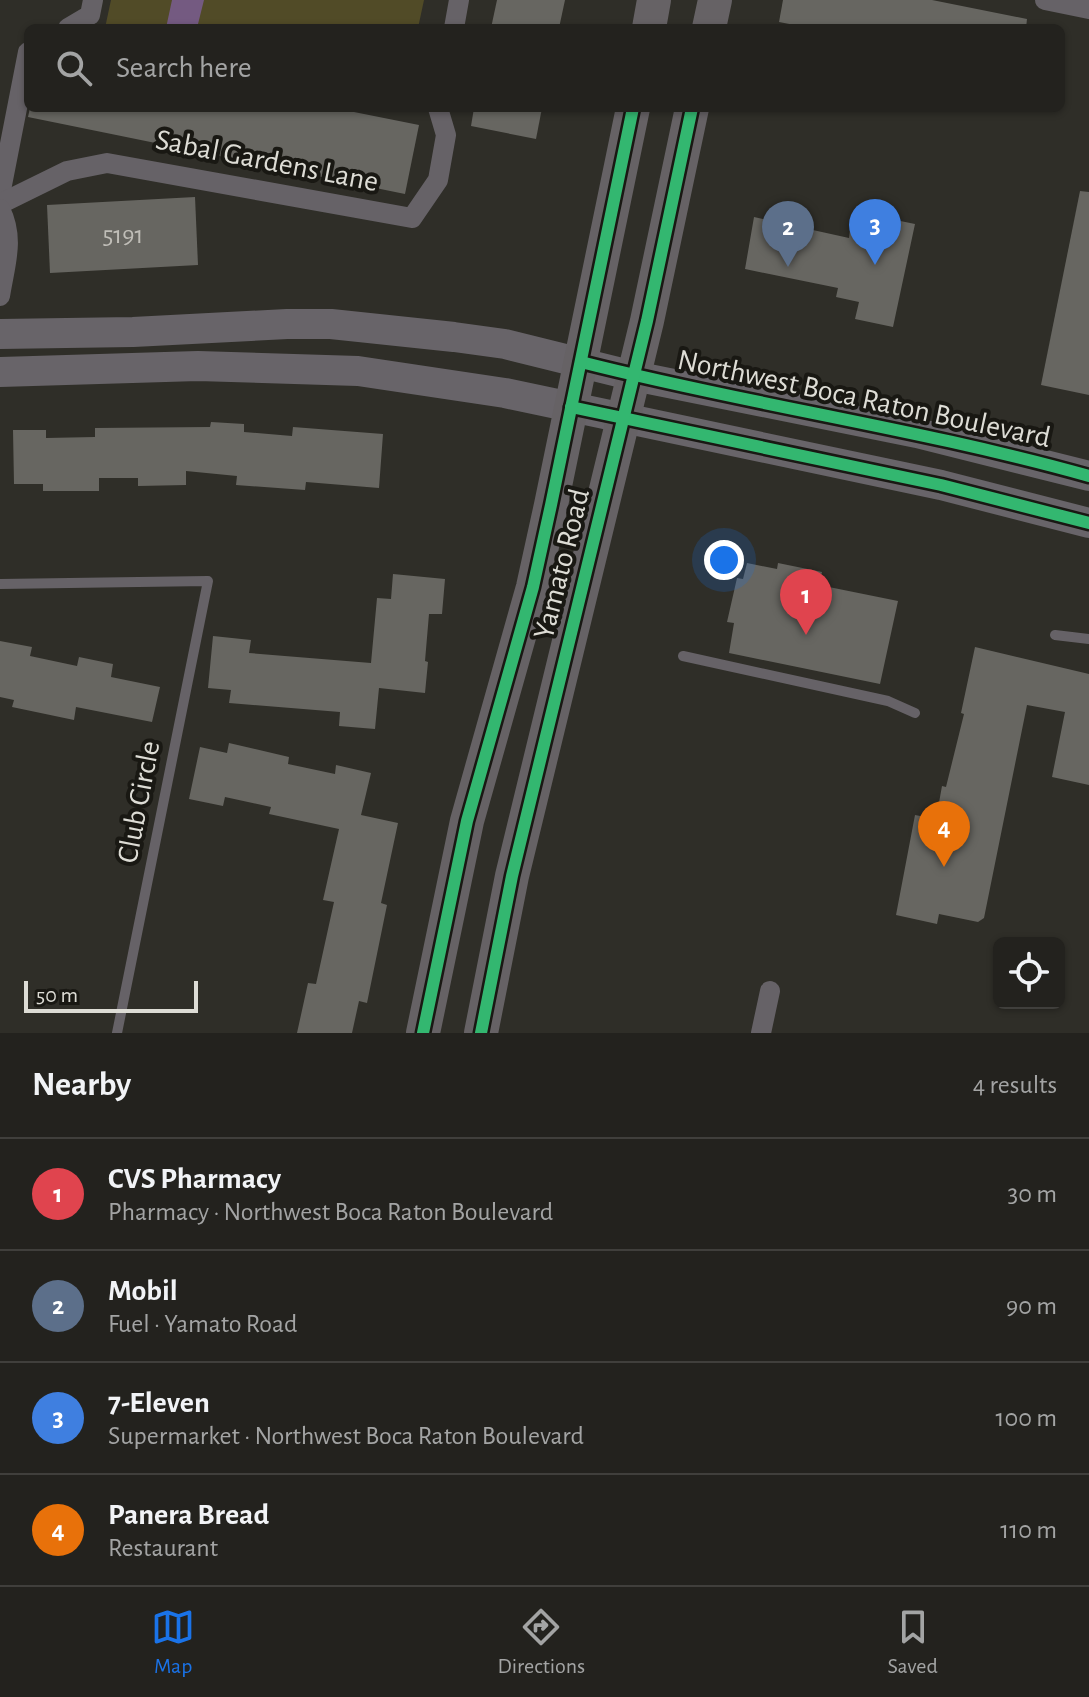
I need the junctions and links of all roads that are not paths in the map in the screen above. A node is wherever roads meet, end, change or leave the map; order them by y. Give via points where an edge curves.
1 (93, 0) edge
2 (459, 0) edge
3 (654, 0) edge
4 (715, 0) edge
5 (1045, 0) edge
6 (1089, 9) edge
7 (75, 24) edge
8 (455, 24) edge
9 (650, 24) edge
10 (710, 24) edge
11 (24, 72) edge
12 (439, 112) edge
13 (632, 112) edge
14 (691, 112) edge
15 (0, 195) edge
16 (0, 206) edge
17 (0, 296) edge
18 (0, 334) edge
19 (581, 362) junction
20 (0, 372) edge
21 (634, 376) junction
22 (571, 407) junction
23 (624, 419) junction
24 (1089, 476) edge
25 (1089, 523) edge
26 (0, 584) edge
27 (1055, 635) dead end
28 (1089, 639) edge
29 (683, 656) dead end
30 (915, 713) dead end
31 (467, 821) junction
32 (770, 991) dead end
33 (117, 1033) edge
34 (423, 1033) edge
35 (446, 1033) edge
36 (481, 1033) edge
37 (761, 1033) edge

1 - 7 street via 90,15
2 - 8 street
3 - 9 main road
4 - 10 main road
5 - 6 street
11 - 15 street
12 - 16 street, Sabal Gardens Lane via 446,135 438,180 412,218 107,163 67,171
13 - 19 main road, Yamato Road
14 - 21 main road, Yamato Road
16 - 17 street, Sabal Gardens Lane via 9,241
18 - 19 street, Northwest Boca Raton Boulevard via 331,324 480,340
19 - 21 street, Northwest Boca Raton Boulevard
19 - 22 main road, Yamato Road
20 - 22 street via 198,366 358,371
21 - 23 main road, Yamato Road
21 - 24 street, Northwest Boca Raton Boulevard via 917,433
22 - 23 street
22 - 31 main road, Yamato Road via 533,587
23 - 25 street via 941,485
23 - 36 main road, Yamato Road via 526,818
26 - 33 lane, Club Circle via 208,581
27 - 28 lane
29 - 30 lane via 888,701
31 - 34 main road, Yamato Road
31 - 35 main road via 480,873
32 - 37 street

